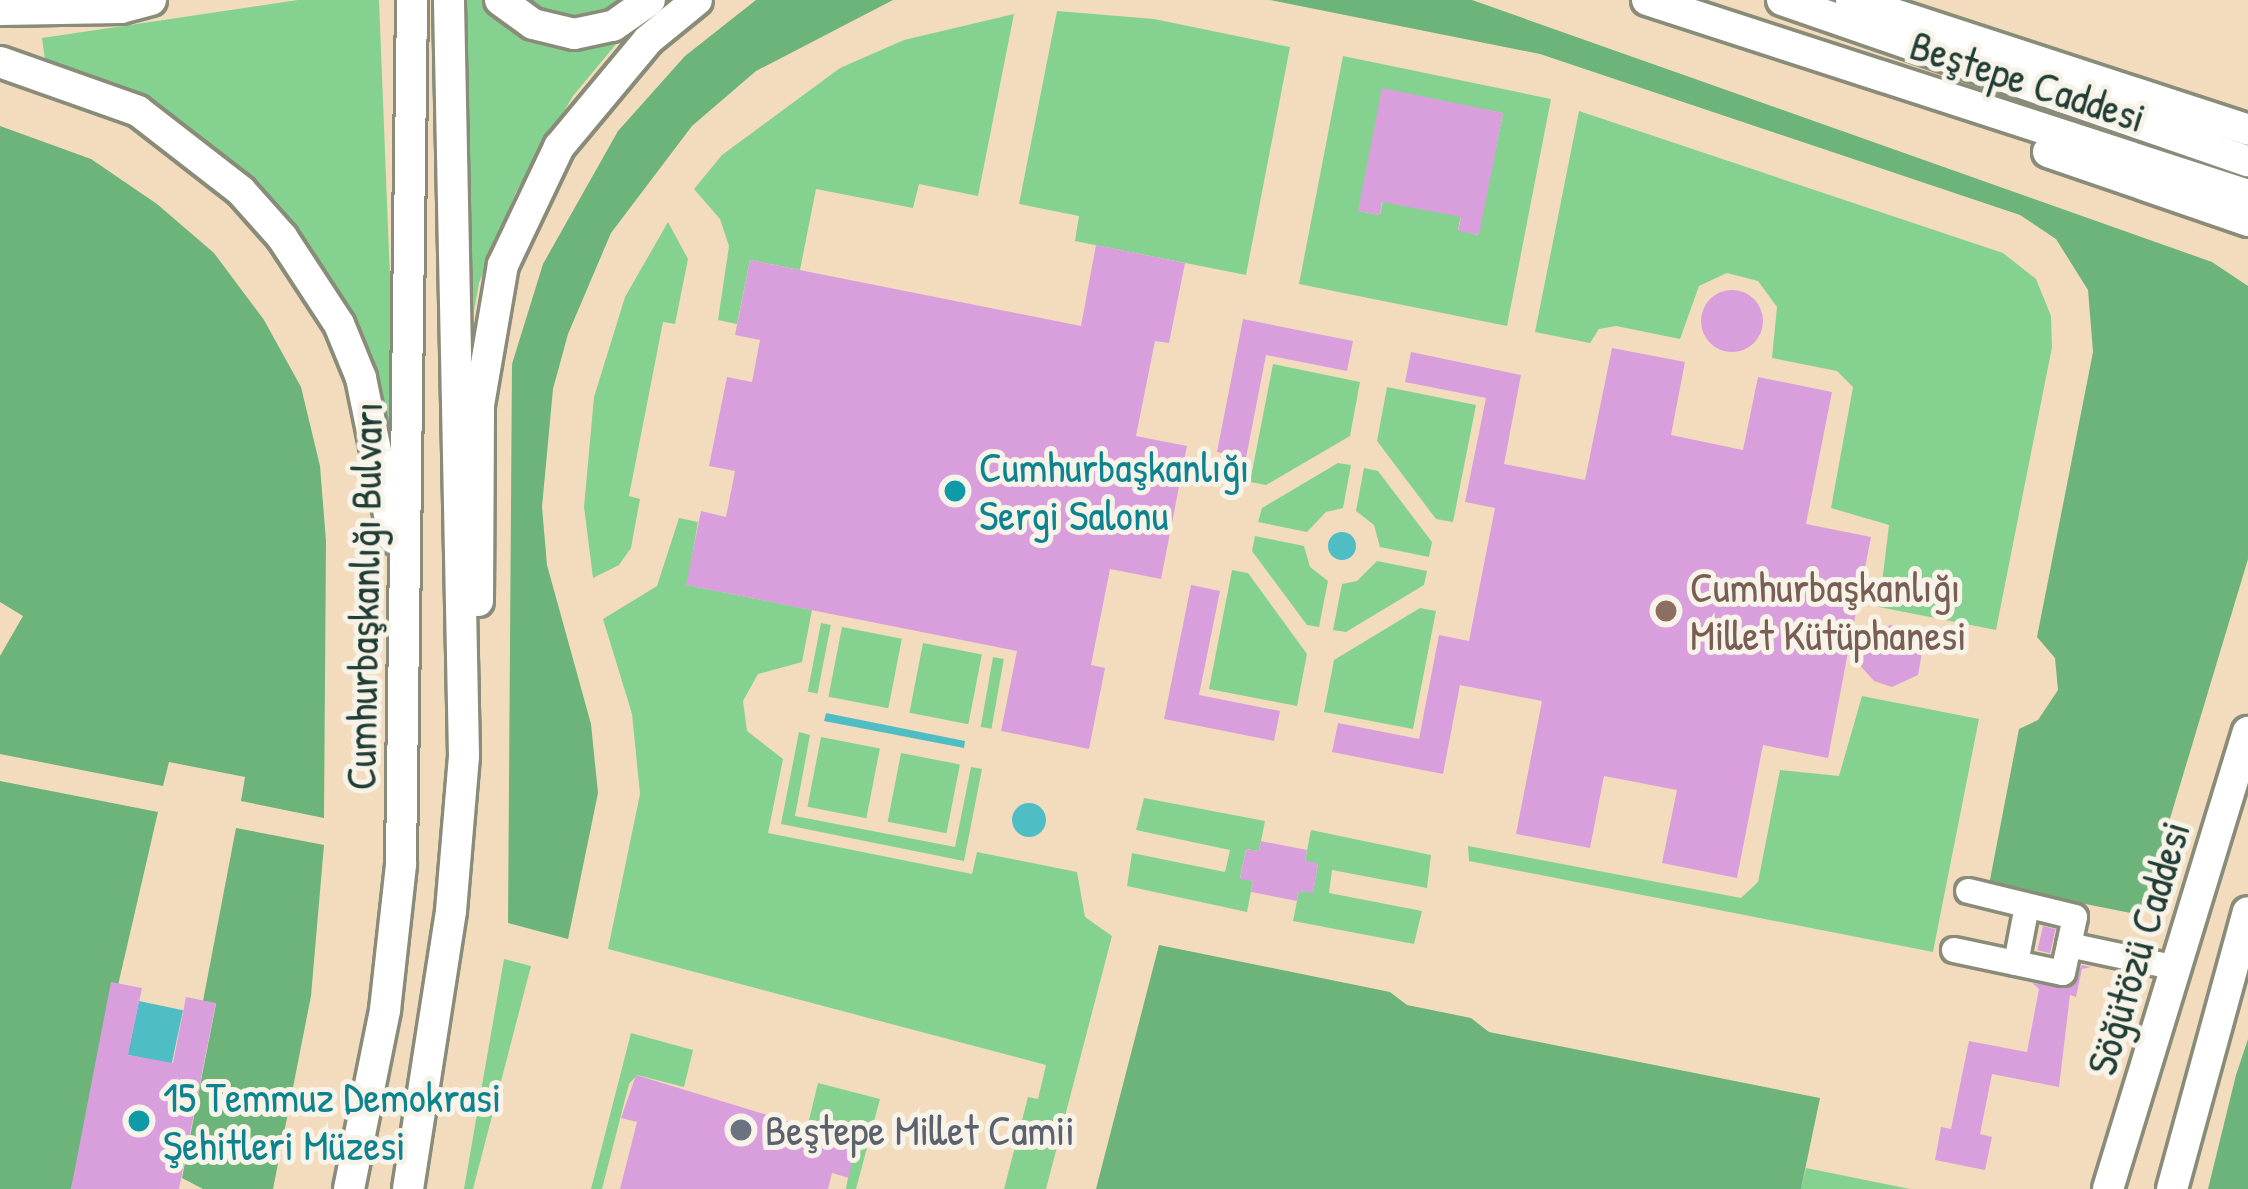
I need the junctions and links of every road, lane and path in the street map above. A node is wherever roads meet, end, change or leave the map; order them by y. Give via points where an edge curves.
1 (151, 0) edge
2 (412, 0) edge
3 (449, 0) edge
4 (500, 0) edge
5 (650, 0) edge
6 (697, 0) edge
7 (1646, 0) edge
8 (1783, 0) edge
9 (1851, 0) edge
10 (0, 10) edge
11 (1774, 44) junction
12 (0, 62) edge
13 (2248, 130) edge
14 (2248, 161) edge
15 (2248, 195) edge
16 (2194, 202) junction
17 (2248, 221) edge
18 (2248, 238) edge
19 (409, 645) junction
20 (2248, 732) edge
21 (464, 756) junction
22 (1967, 891) dead end
23 (2027, 906) junction
24 (2248, 912) edge
25 (2069, 945) junction
26 (1954, 950) dead end
27 (2017, 963) junction
28 (2176, 968) junction
29 (349, 1189) edge
30 (408, 1189) edge
31 (2108, 1189) edge
32 (2172, 1189) edge

1 - 10 main road via 121,8
2 - 19 main road, Cumhurbaşkanlığı Bulvarı
3 - 21 main road, Cumhurbaşkanlığı Bulvarı
4 - 5 main road via 533,24 574,34 613,26
6 - 21 main road via 648,40 559,147 502,265 479,405 478,660
7 - 11 main road, Beştepe Caddesi
8 - 14 main road, Beştepe Caddesi
9 - 13 main road
11 - 15 main road, Beştepe Caddesi
11 - 16 main road via 1963,123
12 - 19 main road via 138,111 241,191 308,273 361,378
16 - 17 main road
16 - 18 main road
19 - 29 main road, Cumhurbaşkanlığı Bulvarı via 394,936
20 - 28 main road, Söğütözü Caddesi
21 - 30 main road, Cumhurbaşkanlığı Bulvarı via 448,930
22 - 23 street
23 - 25 street via 2075,916
23 - 27 street
24 - 32 main road
25 - 27 street via 2063,973
25 - 28 street
26 - 27 street
28 - 31 main road, Söğütözü Caddesi

